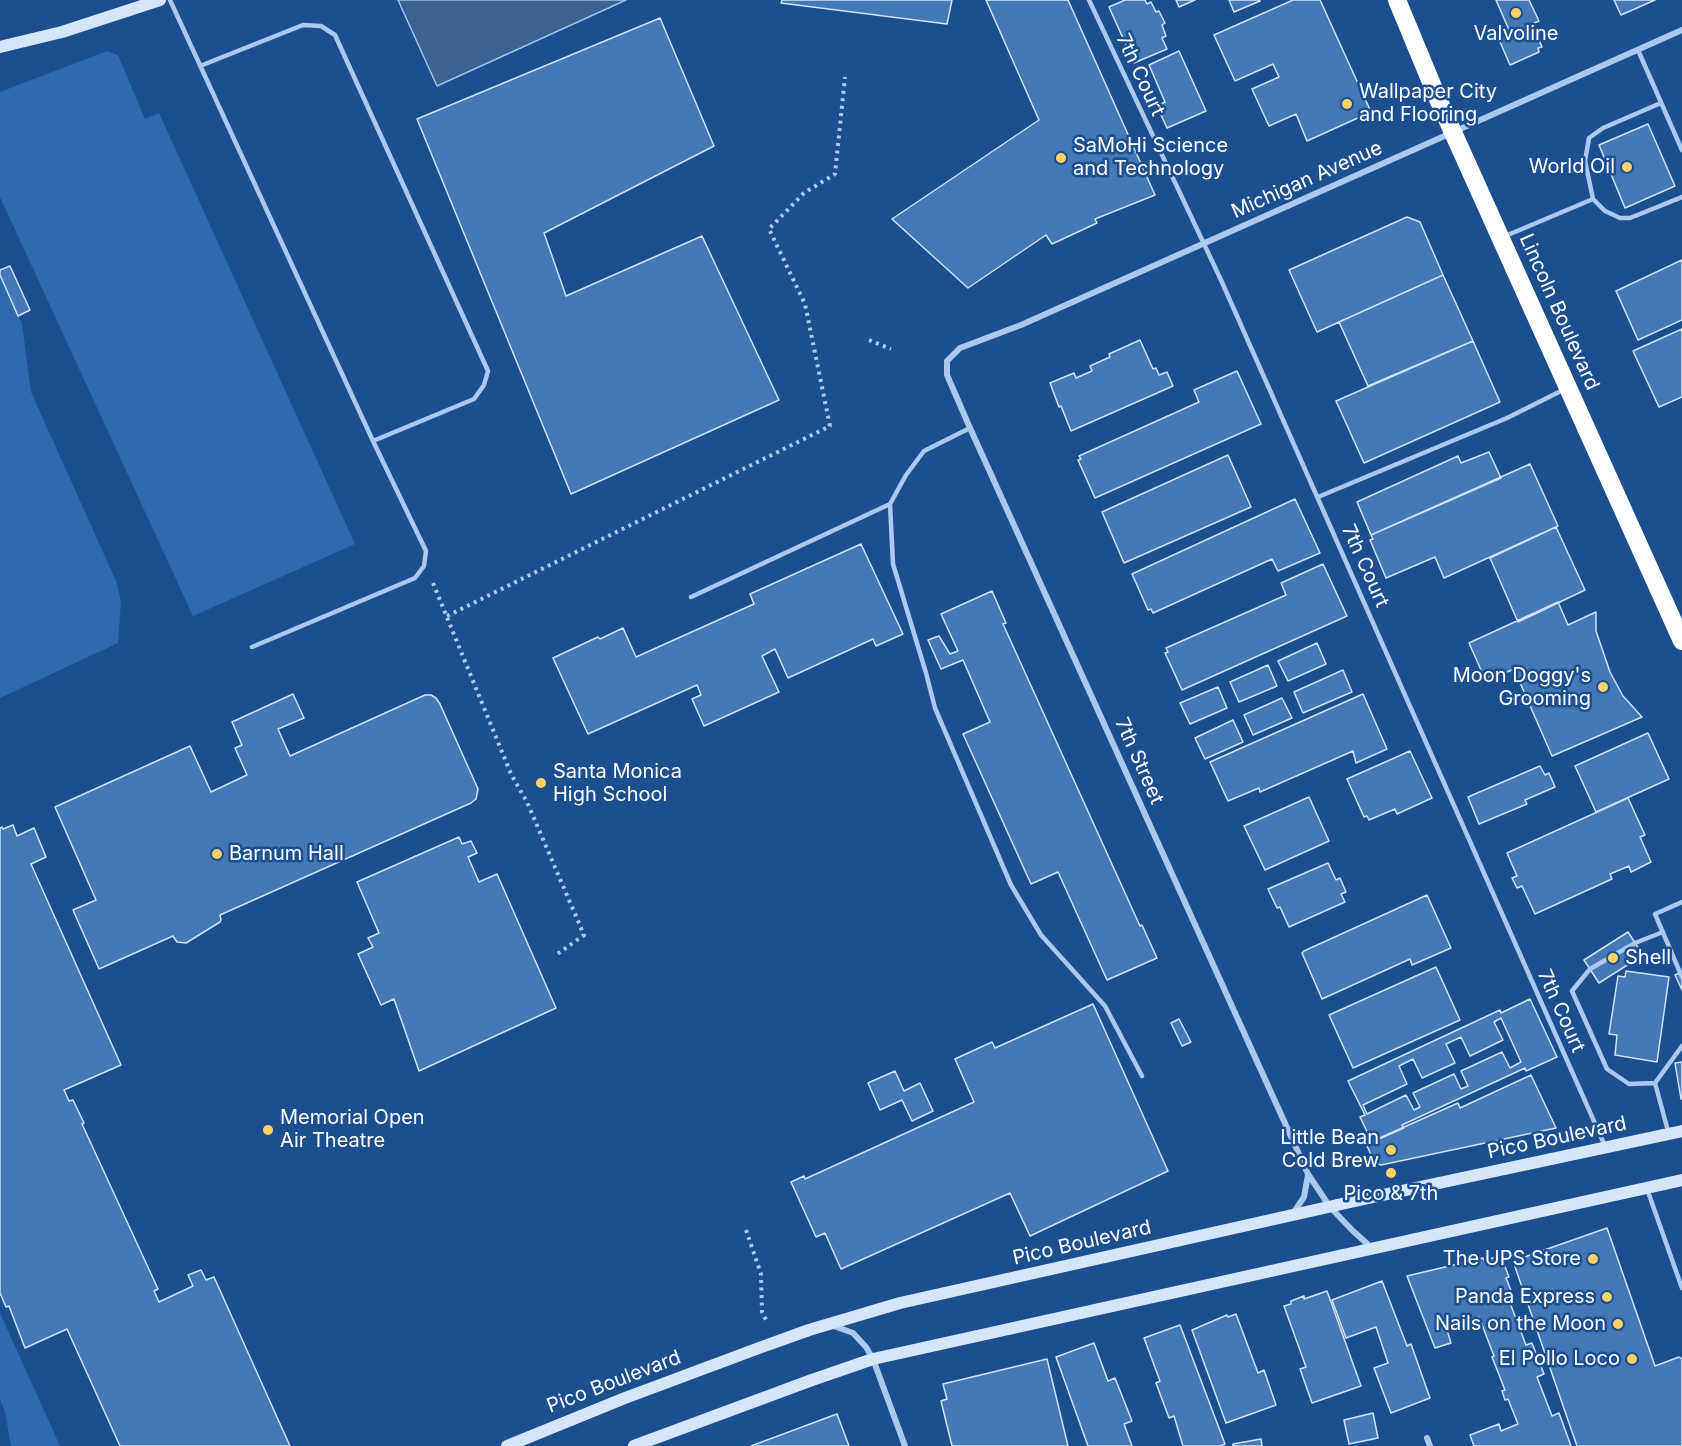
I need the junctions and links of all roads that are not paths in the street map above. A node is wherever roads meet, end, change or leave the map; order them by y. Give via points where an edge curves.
1 (159, 0) edge
2 (170, 0) edge
3 (1089, 0) edge
4 (1397, 0) edge
5 (1682, 30) edge
6 (0, 46) edge
7 (1638, 50) junction
8 (200, 66) junction
9 (1661, 103) junction
10 (1453, 132) junction
11 (1682, 150) edge
12 (1682, 197) edge
13 (1593, 199) junction
14 (1501, 238) junction
15 (1203, 245) junction
16 (947, 361) joint
17 (1568, 388) junction
18 (970, 428) junction
19 (373, 441) junction
20 (1318, 497) junction
21 (890, 504) junction
22 (691, 597) dead end
23 (1682, 641) edge
24 (252, 646) dead end
25 (1682, 902) edge
26 (1663, 932) junction
27 (1682, 977) edge
28 (1682, 1046) edge
29 (1142, 1076) dead end
30 (1655, 1083) junction
31 (1676, 1132) edge
32 (1606, 1148) junction
33 (1308, 1174) junction
34 (1682, 1180) edge
35 (1647, 1189) junction
36 (1330, 1207) junction
37 (1290, 1216) junction
38 (1373, 1249) junction
39 (1682, 1288) edge
40 (826, 1324) junction
41 (873, 1359) junction
42 (1427, 1438) dead end
43 (507, 1446) edge
44 (634, 1446) edge
45 (905, 1446) edge
46 (1430, 1446) edge

1 - 6 main road via 62,32
2 - 8 lane
3 - 15 lane, 7th Court
4 - 10 highway, Lincoln Boulevard
5 - 7 street, Michigan Avenue
7 - 9 lane
7 - 10 street, Michigan Avenue
8 - 19 lane
8 - 19 lane via 303,25 321,26 335,35 488,371 474,399
9 - 11 lane
9 - 13 lane via 1603,128 1590,138 1585,161
10 - 14 highway, Lincoln Boulevard
10 - 15 street, Michigan Avenue
12 - 13 lane via 1630,218 1605,211
13 - 14 lane
14 - 17 highway, Lincoln Boulevard
15 - 16 street, Michigan Avenue via 960,348
15 - 20 lane, 7th Court
16 - 18 street, 7th Street via 947,375
17 - 20 lane via 1507,418
17 - 23 highway, Lincoln Boulevard
18 - 21 lane via 924,451
18 - 33 street, 7th Street
19 - 24 lane via 426,551 424,566 415,578
20 - 32 lane, 7th Court
21 - 22 lane
21 - 29 lane via 893,564 935,708 1011,885 1041,935 1105,1006
25 - 26 lane via 1655,914
26 - 27 lane
26 - 30 lane via 1590,969 1572,991 1607,1069 1629,1084
28 - 30 lane
30 - 31 lane
31 - 32 main road, Pico Boulevard
32 - 36 main road, Pico Boulevard
33 - 36 street, 7th Street
33 - 37 street via 1304,1197
34 - 35 main road
35 - 38 main road
35 - 39 lane
36 - 37 main road, Pico Boulevard
36 - 38 street, 7th Street
37 - 40 main road, Pico Boulevard via 900,1303
38 - 41 main road
40 - 41 street via 853,1333
40 - 43 main road, Pico Boulevard via 673,1379
41 - 44 main road
41 - 45 street
42 - 46 street

